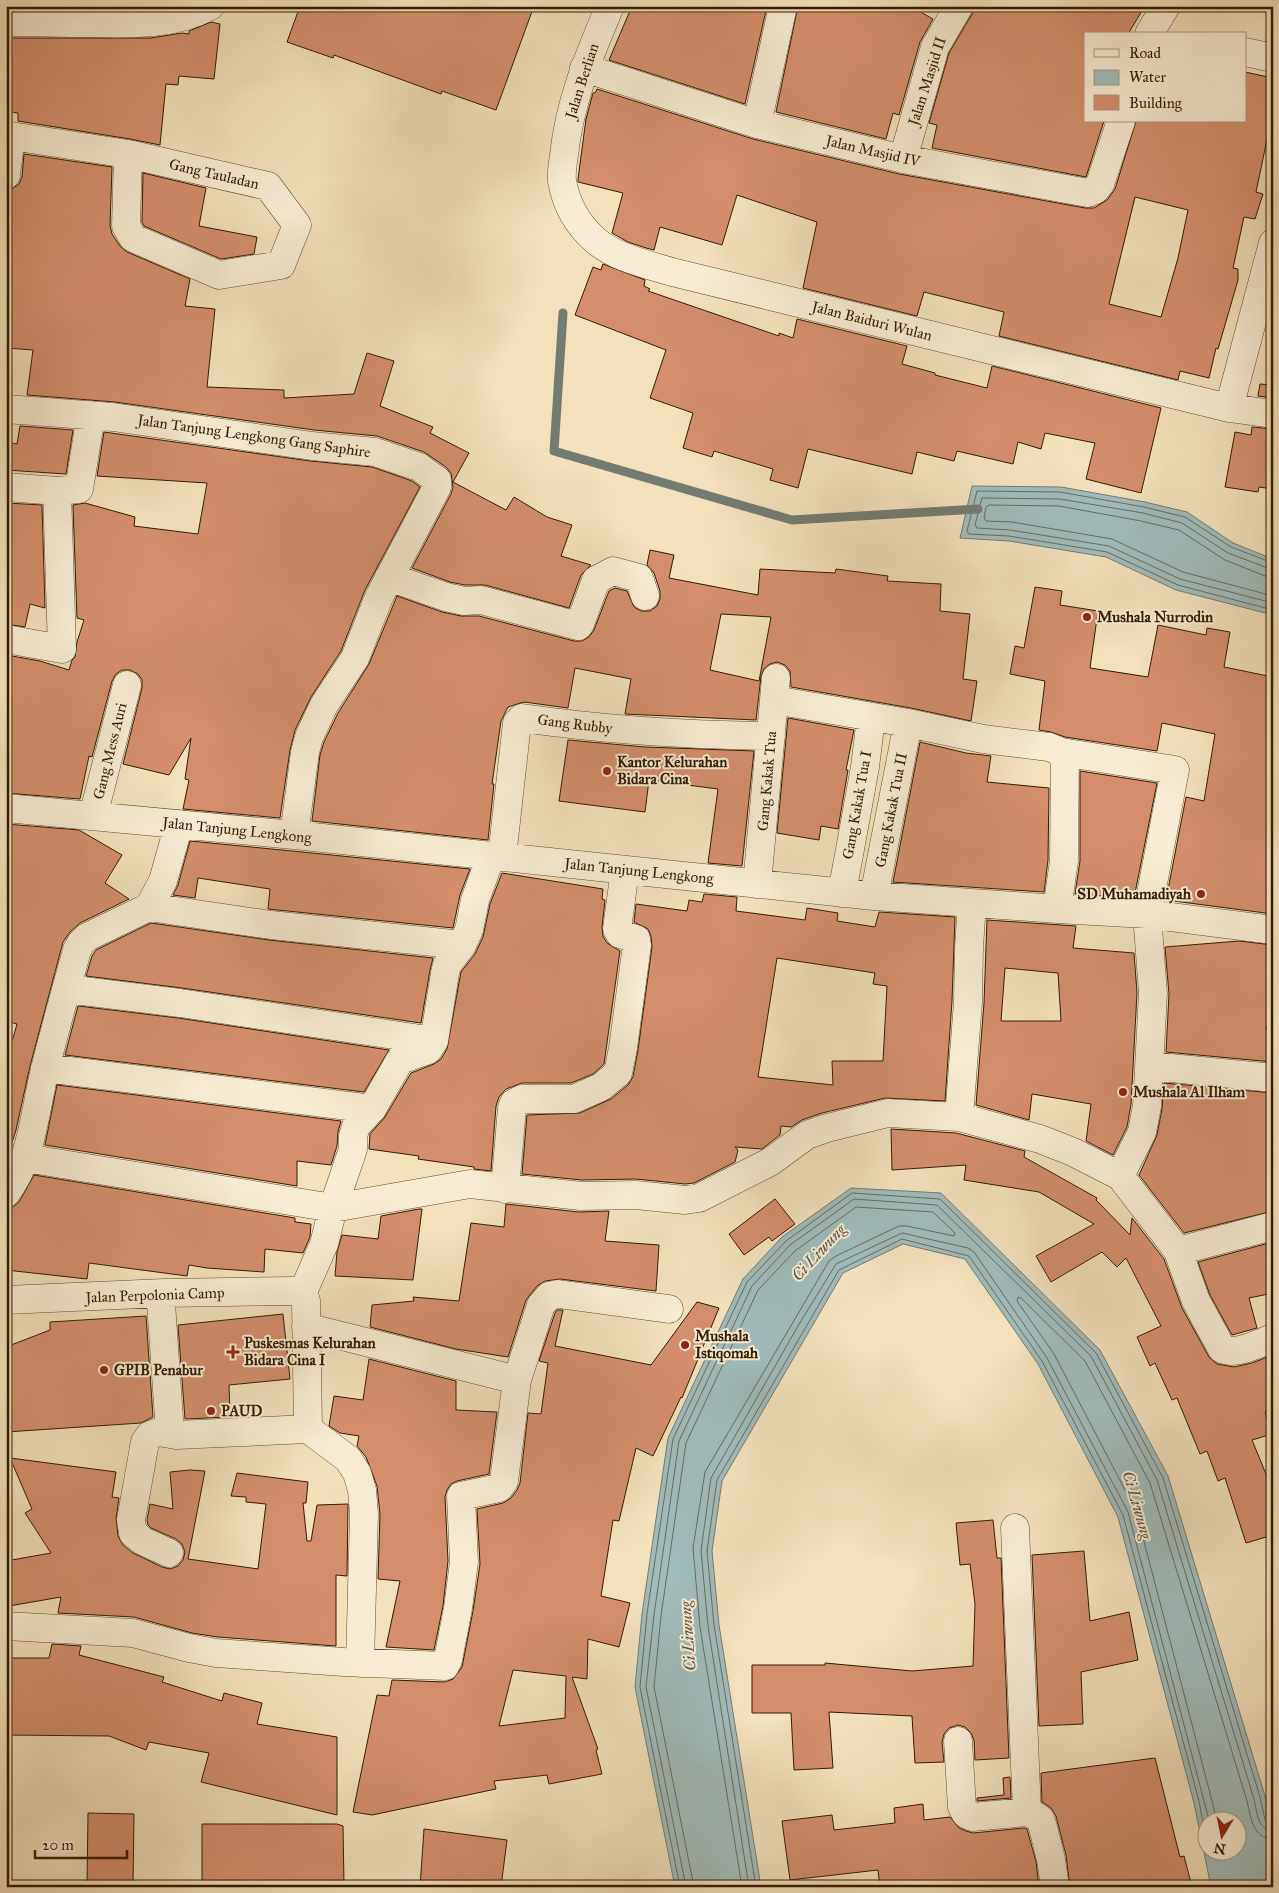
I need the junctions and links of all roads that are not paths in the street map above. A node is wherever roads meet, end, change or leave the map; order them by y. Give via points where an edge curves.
1 (210, 6) edge
2 (610, 6) edge
3 (783, 6) edge
4 (959, 6) edge
5 (1166, 6) edge
6 (6, 22) edge
7 (1158, 32) edge
8 (1246, 52) edge
9 (1273, 58) edge
10 (584, 68) junction
11 (1121, 122) edge
12 (757, 124) junction
13 (567, 129) joint
14 (128, 154) junction
15 (903, 159) junction
16 (6, 175) edge
17 (1273, 243) edge
18 (1229, 408) junction
19 (6, 409) edge
20 (1273, 414) edge
21 (91, 415) junction
22 (6, 487) edge
23 (57, 491) junction
24 (389, 576) junction
25 (646, 596) dead end
26 (6, 639) edge
27 (127, 685) dead end
28 (871, 718) junction
29 (908, 723) junction
30 (771, 736) junction
31 (1062, 752) junction
32 (6, 808) edge
33 (94, 816) junction
34 (179, 824) junction
35 (294, 835) junction
36 (496, 856) junction
37 (625, 870) junction
38 (758, 884) junction
39 (842, 892) junction
40 (874, 896) junction
41 (972, 903) junction
42 (150, 907) junction
43 (1057, 909) junction
44 (1147, 914) junction
45 (1273, 930) edge
46 (462, 944) junction
47 (67, 989) junction
48 (434, 1041) junction
49 (1150, 1066) junction
50 (46, 1068) junction
51 (1273, 1078) edge
52 (372, 1109) junction
53 (959, 1117) junction
54 (25, 1158) junction
55 (1120, 1176) junction
56 (505, 1189) junction
57 (6, 1193) edge
58 (334, 1208) junction
59 (1273, 1226) edge
60 (1178, 1251) junction
61 (303, 1292) junction
62 (162, 1294) junction
63 (6, 1300) edge
64 (670, 1309) dead end
65 (306, 1327) junction
66 (1273, 1338) edge
67 (517, 1380) junction
68 (308, 1429) junction
69 (170, 1433) junction
70 (1015, 1528) dead end
71 (169, 1553) dead end
72 (6, 1626) edge
73 (360, 1663) junction
74 (958, 1741) dead end
75 (1027, 1812) junction
76 (1055, 1887) edge

1 - 6 street via 147,23
2 - 10 street, Jalan Berlian
3 - 12 street
4 - 15 street, Jalan Masjid II via 935,47
5 - 7 street
8 - 9 street
10 - 12 street, Jalan Masjid IV
10 - 13 street, Jalan Berlian
11 - 15 street, Jalan Masjid IV via 1103,177 1095,190 1088,193
12 - 15 street, Jalan Masjid IV
13 - 18 street, Jalan Baiduri Wulan via 562,180 570,207 577,220 596,240 624,257 672,272
14 - 14 street, Gang Tauladan via 268,186 298,225 280,265 219,275 133,238 126,226
14 - 16 street, Gang Tauladan via 12,136
17 - 18 street
18 - 20 street, Jalan Baiduri Wulan
19 - 21 street, Jalan Tanjung Lengkong Gang Saphire
21 - 23 street via 79,489
21 - 24 street, Jalan Tanjung Lengkong Gang Saphire via 376,452 419,468 437,480 438,488
22 - 23 street
23 - 26 street via 62,649
24 - 25 street via 446,597 481,600 578,626 596,580 613,571 639,578
24 - 35 street, Jalan Tanjung Lengkong Gang Saphire via 355,658 324,705 309,737
27 - 33 street, Gang Mess Auri
28 - 29 street
28 - 30 street, Gang Kakak Tua via 775,689
28 - 39 street, Gang Kakak Tua I
29 - 31 street via 983,739 1049,747
29 - 40 street, Gang Kakak Tua II
30 - 36 street, Gang Rubby via 698,735 522,718 517,723
30 - 38 street, Gang Kakak Tua
31 - 43 street via 1065,756 1064,861
31 - 44 street via 1175,770
32 - 33 street, Jalan Tanjung Lengkong
33 - 34 street, Jalan Tanjung Lengkong
34 - 35 street, Jalan Tanjung Lengkong
34 - 42 street via 163,882
35 - 36 street, Jalan Tanjung Lengkong
36 - 37 street, Jalan Tanjung Lengkong
36 - 46 street via 475,900 469,930
37 - 38 street, Jalan Tanjung Lengkong
37 - 56 street via 617,929 620,934 636,939 637,945 618,1073 601,1087 574,1099 522,1099 514,1103
38 - 39 street, Jalan Tanjung Lengkong
39 - 40 street, Jalan Tanjung Lengkong
40 - 41 street, Jalan Tanjung Lengkong
41 - 43 street, Jalan Tanjung Lengkong
41 - 53 street
42 - 46 street via 271,925
42 - 47 street via 87,937 77,950
43 - 44 street, Jalan Tanjung Lengkong
44 - 45 street, Jalan Tanjung Lengkong
44 - 49 street via 1153,993
46 - 48 street via 447,965
47 - 48 street
47 - 50 street
48 - 52 street via 428,1050 400,1060
49 - 51 street
49 - 55 street via 1142,1132
50 - 52 street
50 - 54 street
52 - 58 street via 354,1130 353,1149
53 - 55 street via 1040,1139
53 - 56 street via 888,1113 827,1128 807,1135 770,1162 699,1198 581,1196
54 - 57 street via 16,1180
54 - 58 street
55 - 60 street
56 - 58 street via 470,1184
58 - 61 street via 324,1244
59 - 60 street
60 - 66 street via 1196,1301 1222,1349 1234,1351
61 - 62 street, Jalan Perpolonia Camp
61 - 65 street
62 - 63 street, Jalan Perpolonia Camp
62 - 69 street
64 - 67 street via 558,1294 549,1296 541,1305
65 - 67 street
65 - 68 street
67 - 73 street via 504,1481 498,1488 461,1496 464,1562 447,1664 442,1667
68 - 69 street
68 - 73 street via 348,1459 362,1490
69 - 71 street via 150,1435 145,1442 131,1520 133,1533
70 - 75 street
72 - 73 street via 133,1633 216,1653
74 - 75 street via 962,1807 966,1814 972,1818
75 - 76 street via 1041,1820

